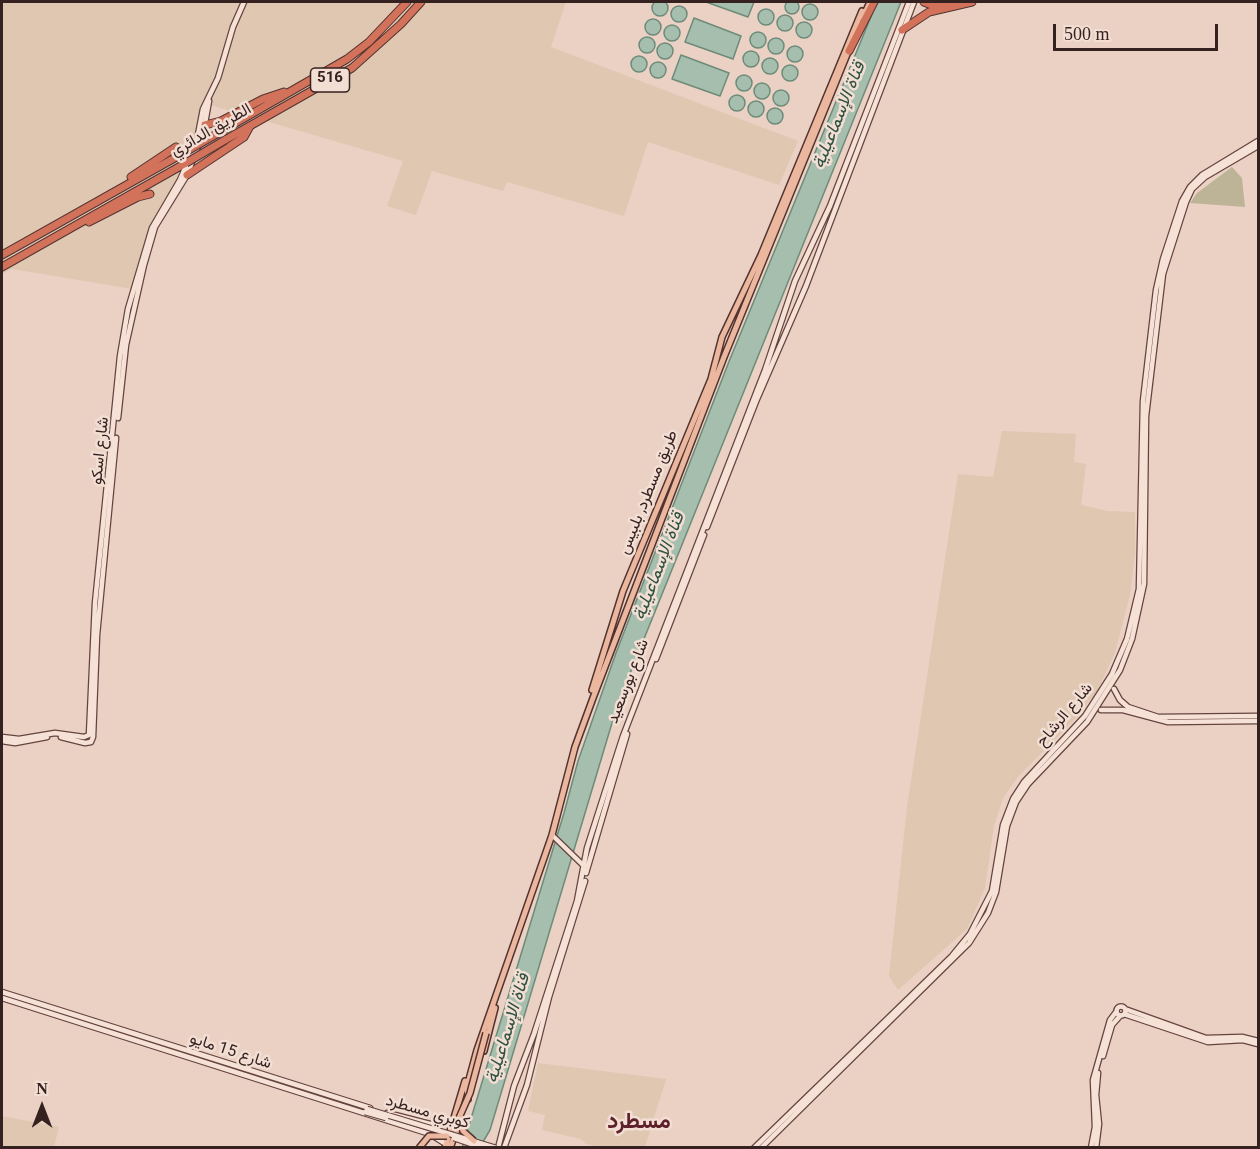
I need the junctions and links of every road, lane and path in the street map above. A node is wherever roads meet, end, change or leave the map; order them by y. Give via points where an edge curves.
1 (244, 2) edge
2 (407, 2) edge
3 (421, 2) edge
4 (870, 2) edge
5 (909, 2) edge
6 (914, 2) edge
7 (924, 2) edge
8 (956, 2) edge
9 (972, 2) edge
10 (902, 30) junction
11 (849, 51) joint
12 (290, 92) junction
13 (211, 93) junction
14 (205, 125) junction
15 (250, 126) junction
16 (1258, 141) edge
17 (1258, 146) edge
18 (176, 147) dead end
19 (185, 174) junction
20 (110, 193) junction
21 (150, 194) dead end
22 (1180, 213) junction
23 (78, 224) junction
24 (2, 255) edge
25 (2, 267) edge
26 (798, 274) junction
27 (808, 279) junction
28 (792, 289) junction
29 (803, 293) junction
30 (722, 337) junction
31 (730, 341) junction
32 (102, 560) junction
33 (638, 576) junction
34 (628, 581) junction
35 (632, 594) junction
36 (621, 599) junction
37 (1114, 689) dead end
38 (1121, 702) junction
39 (1117, 709) junction
40 (1101, 710) dead end
41 (1258, 716) edge
42 (1258, 722) edge
43 (2, 740) edge
44 (15, 741) junction
45 (553, 836) junction
46 (585, 859) junction
47 (579, 860) junction
48 (584, 866) junction
49 (2, 992) edge
50 (2, 998) edge
51 (495, 1000) junction
52 (490, 1013) junction
53 (485, 1022) junction
54 (1258, 1042) edge
55 (518, 1075) junction
56 (528, 1080) junction
57 (816, 1089) junction
58 (512, 1091) junction
59 (524, 1095) junction
60 (468, 1103) junction
61 (352, 1104) junction
62 (350, 1110) junction
63 (366, 1111) junction
64 (456, 1112) junction
65 (454, 1119) junction
66 (439, 1124) junction
67 (447, 1136) junction
68 (438, 1138) junction
69 (474, 1141) junction
70 (504, 1145) edge
71 (447, 1146) edge
72 (419, 1148) edge
73 (483, 1148) edge
74 (497, 1148) edge
75 (510, 1148) edge
76 (754, 1148) edge
77 (761, 1148) edge
78 (1094, 1148) edge

1 - 13 main road
2 - 12 highway, الطريق الدائري / 516 via 354,54
3 - 15 highway, الطريق الدائري / 516 via 359,62
4 - 11 highway
4 - 30 main road, طريق مسطرد, بلبيس
5 - 26 main road, شارع بورسعيد via 833,198
6 - 10 main road, شارع بورسعيد
7 - 8 highway via 936,6
9 - 10 highway via 924,15
10 - 27 main road, شارع بورسعيد
11 - 31 main road, طريق مسطرد, بلبيس
12 - 14 highway via 270,96 221,122
12 - 20 highway, الطريق الدائري / 516, bridge
13 - 14 main road
13 - 19 main road via 201,114 198,140
14 - 19 main road
15 - 19 highway via 242,138
15 - 23 highway, الطريق الدائري / 516, bridge
16 - 22 main road via 1199,178 1185,194
17 - 22 main road via 1197,184
18 - 20 highway
19 - 32 main road, شارع اسكو via 155,227 134,301 123,362
20 - 24 highway, الطريق الدائري / 516
21 - 23 highway
22 - 57 main road, شارع الرشاح via 1156,290 1144,392 1141,571 1134,626 1100,696 1047,761 1021,786 1008,809 994,885 970,934
23 - 25 highway, الطريق الدائري / 516
26 - 27 main road via 800,281
26 - 28 main road, شارع بورسعيد
27 - 29 main road, شارع بورسعيد
28 - 29 main road via 800,287
28 - 46 main road, شارع بورسعيد via 636,696
29 - 56 main road, شارع بورسعيد via 757,399 627,734
30 - 31 main road via 724,342
30 - 34 main road, طريق مسطرد, بلبيس via 707,389
31 - 33 main road, طريق مسطرد, بلبيس
32 - 44 main road, شارع اسكو via 89,735 55,734
32 - 44 main road, شارع اسكو via 91,742 54,736
33 - 34 main road via 633,586
33 - 35 main road, طريق مسطرد, بلبيس
34 - 36 main road, طريق مسطرد, بلبيس
35 - 36 main road via 627,591
35 - 45 main road, طريق مسطرد, بلبيس via 576,747
36 - 53 main road, طريق مسطرد, بلبيس via 542,855
37 - 38 main road
38 - 39 main road
38 - 41 main road via 1166,719
39 - 40 main road
39 - 42 main road via 1168,722
43 - 44 main road
45 - 47 main road
45 - 51 main road, طريق مسطرد, بلبيس
46 - 47 main road
46 - 48 main road, شارع بورسعيد
47 - 48 main road
48 - 55 main road, شارع بورسعيد via 574,911
49 - 61 main road, شارع 15 مايو
50 - 62 main road, شارع 15 مايو
51 - 52 main road
51 - 60 main road
52 - 53 main road
52 - 69 main road, bridge via 470,1093 459,1118 463,1131
53 - 60 main road via 467,1087
53 - 64 main road
54 - 78 main road via 1242,1037 1206,1038 1121,1013 1112,1025 1098,1074 1099,1128
55 - 56 main road via 520,1081
55 - 58 main road, شارع بورسعيد
56 - 59 main road, شارع بورسعيد
57 - 76 main road
57 - 77 main road
58 - 59 main road via 521,1089
58 - 74 main road, شارع بورسعيد
59 - 70 main road, شارع بورسعيد
60 - 64 main road via 463,1100
60 - 71 main road
61 - 63 main road, كوبري مسطرد
61 - 66 main road, شارع 15 مايو
62 - 63 main road, كوبري مسطرد
62 - 68 main road, شارع 15 مايو
63 - 67 main road, كوبري مسطرد, bridge
63 - 69 main road, كوبري مسطرد, bridge
64 - 65 main road
65 - 66 main road, شارع 15 مايو
65 - 71 main road
66 - 68 main road via 445,1133
67 - 72 main road, bridge via 429,1136
67 - 73 main road, كوبري مسطرد, bridge
68 - 71 main road, شارع 15 مايو
69 - 74 main road, كوبري مسطرد, bridge
70 - 75 main road

